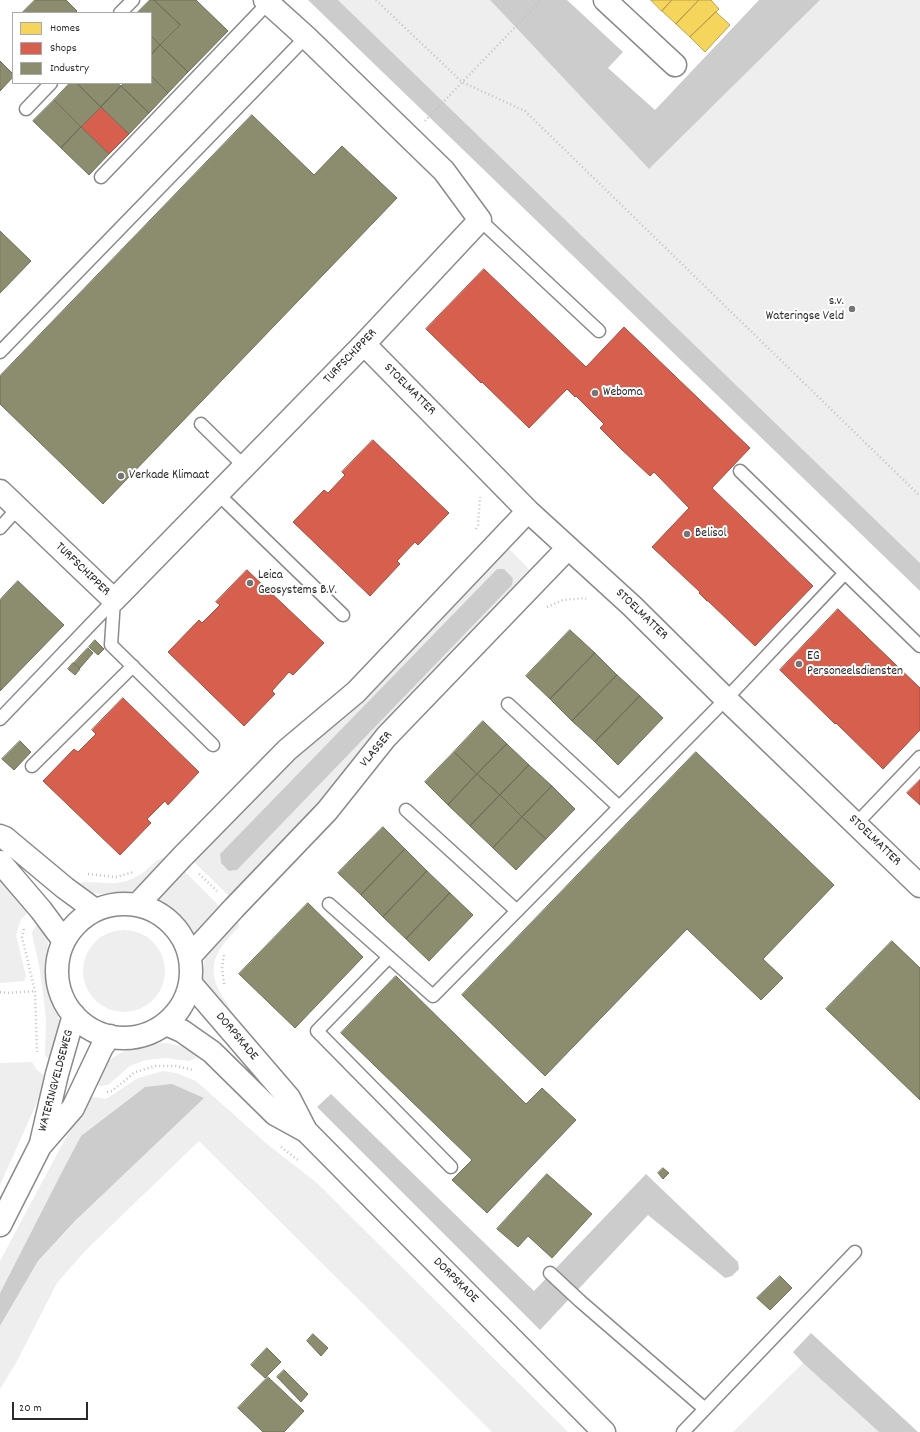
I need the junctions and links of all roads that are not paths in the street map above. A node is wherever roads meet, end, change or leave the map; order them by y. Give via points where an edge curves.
1 (133, 0) edge
2 (605, 0) edge
3 (266, 1) edge
4 (121, 12) edge
5 (306, 37) junction
6 (675, 65) dead end
7 (50, 84) edge
8 (26, 109) dead end
9 (101, 177) dead end
10 (480, 220) junction
11 (599, 331) dead end
12 (364, 344) junction
13 (0, 352) edge
14 (201, 424) dead end
15 (244, 466) junction
16 (740, 471) dead end
17 (0, 491) edge
18 (217, 494) junction
19 (18, 508) junction
20 (528, 511) junction
21 (0, 528) edge
22 (568, 548) junction
23 (845, 573) junction
24 (114, 600) junction
25 (343, 615) dead end
26 (920, 646) edge
27 (133, 666) junction
28 (726, 699) junction
29 (508, 704) dead end
30 (0, 719) edge
31 (213, 745) dead end
32 (920, 757) edge
33 (32, 766) dead end
34 (619, 807) junction
35 (406, 810) dead end
36 (856, 824) junction
37 (0, 836) edge
38 (0, 862) edge
39 (920, 886) edge
40 (138, 904) junction
41 (329, 904) dead end
42 (95, 910) junction
43 (517, 911) junction
44 (64, 940) junction
45 (190, 956) junction
46 (389, 957) junction
47 (191, 984) junction
48 (74, 1015) junction
49 (166, 1024) junction
50 (110, 1036) junction
51 (306, 1131) junction
52 (40, 1146) junction
53 (451, 1167) dead end
54 (0, 1225) edge
55 (855, 1252) dead end
56 (550, 1273) dead end
57 (705, 1409) junction
58 (604, 1432) edge
59 (683, 1432) edge

1 - 4 lane
2 - 6 street
3 - 5 street
3 - 9 lane
5 - 10 street via 444,171
5 - 13 lane
7 - 8 lane
10 - 11 lane
10 - 12 street, TURFSCHIPPER
12 - 15 street, TURFSCHIPPER
12 - 20 street, STOELMATTER
14 - 15 lane
15 - 18 street, TURFSCHIPPER
16 - 23 lane
17 - 19 street, TURFSCHIPPER
18 - 24 street, TURFSCHIPPER
18 - 25 lane
19 - 21 lane
19 - 24 street, TURFSCHIPPER
20 - 22 street, STOELMATTER
20 - 40 street via 356,692 286,750
22 - 28 street, STOELMATTER via 632,606
22 - 45 street, VLASSER via 386,737 327,811
23 - 26 lane
23 - 28 lane
24 - 27 lane via 111,645
24 - 30 lane
27 - 31 lane
27 - 33 lane
28 - 34 lane
28 - 36 street, STOELMATTER
29 - 34 lane
32 - 36 lane
34 - 43 lane
35 - 43 lane
36 - 39 street, STOELMATTER
37 - 42 street
38 - 44 street
40 - 42 street via 116,904
40 - 45 street via 161,914 180,932
41 - 46 lane
42 - 44 street via 82,918
43 - 46 lane via 433,996
44 - 48 street via 58,956 57,972 59,987
45 - 47 street
46 - 53 lane via 317,1031
47 - 49 street via 177,1012
47 - 51 street, DORPSKADE via 289,1098
48 - 50 street via 91,1029
48 - 52 street, WATERINGVELDSEWEG
49 - 50 street via 149,1033 130,1037
49 - 51 street, DORPSKADE via 182,1031 212,1052 275,1114
50 - 52 street, WATERINGVELDSEWEG via 102,1047 73,1108
51 - 58 street, DORPSKADE
52 - 54 street, WATERINGVELDSEWEG
55 - 57 lane
56 - 57 lane
57 - 59 lane

